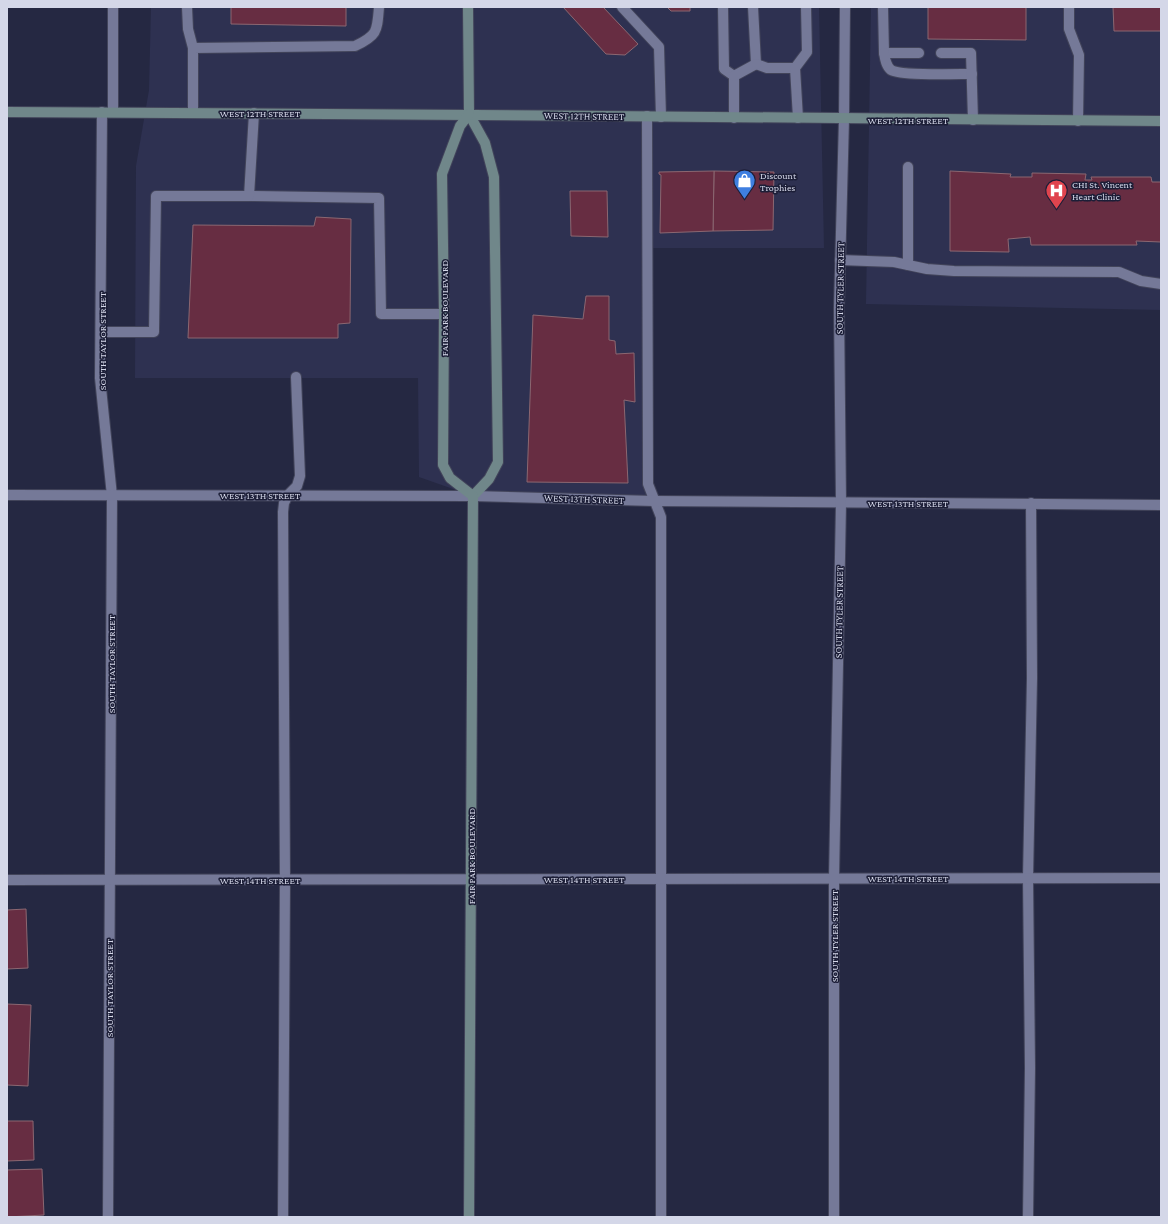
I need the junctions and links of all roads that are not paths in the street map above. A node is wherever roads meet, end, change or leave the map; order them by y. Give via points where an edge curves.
1 (113, 7) edge
2 (187, 7) edge
3 (379, 7) edge
4 (468, 7) edge
5 (622, 7) edge
6 (723, 7) edge
7 (753, 7) edge
8 (806, 7) edge
9 (845, 7) edge
10 (883, 7) edge
11 (1069, 7) edge
12 (193, 48) junction
13 (884, 53) junction
14 (919, 53) dead end
15 (941, 53) dead end
16 (756, 64) junction
17 (796, 68) junction
18 (972, 74) junction
19 (734, 81) junction
20 (7, 112) edge
21 (102, 112) junction
22 (113, 112) junction
23 (192, 113) junction
24 (254, 113) junction
25 (469, 114) junction
26 (647, 116) junction
27 (661, 117) junction
28 (734, 118) junction
29 (798, 118) junction
30 (844, 119) junction
31 (973, 120) junction
32 (1078, 121) junction
33 (1161, 121) edge
34 (908, 167) dead end
35 (249, 196) junction
36 (840, 260) junction
37 (908, 265) junction
38 (1161, 284) edge
39 (444, 314) junction
40 (101, 332) junction
41 (296, 377) dead end
42 (7, 495) edge
43 (288, 495) junction
44 (112, 496) junction
45 (473, 496) junction
46 (654, 501) junction
47 (841, 503) junction
48 (1032, 503) junction
49 (1161, 505) edge
50 (1028, 878) junction
51 (1161, 878) edge
52 (471, 879) junction
53 (662, 879) junction
54 (834, 879) junction
55 (7, 880) edge
56 (109, 880) junction
57 (285, 880) junction
58 (108, 1217) edge
59 (283, 1217) edge
60 (469, 1217) edge
61 (662, 1217) edge
62 (834, 1217) edge
63 (1028, 1217) edge

1 - 22 street
2 - 12 street via 188,29
3 - 12 street via 378,27 375,32 369,39 355,46
4 - 25 street
5 - 27 street via 659,47
6 - 19 street via 724,69
7 - 16 street
8 - 17 street via 806,52
9 - 30 street, SOUTH TYLER STREET
10 - 13 street
11 - 32 street via 1069,29 1078,55
12 - 23 street
13 - 14 street
13 - 18 street via 885,62 891,70 902,73
15 - 18 street via 971,53
16 - 17 street via 767,68
16 - 19 street
17 - 29 street
18 - 31 street
19 - 28 street
20 - 21 street, WEST 12TH STREET
21 - 22 street, WEST 12TH STREET
21 - 40 street, SOUTH TAYLOR STREET
22 - 23 street, WEST 12TH STREET
23 - 24 street, WEST 12TH STREET
24 - 25 street, WEST 12TH STREET
24 - 35 street
25 - 26 street, WEST 12TH STREET
25 - 39 street, FAIR PARK BOULEVARD via 460,126 442,174
25 - 45 street via 485,142 494,177 498,462 489,479
26 - 27 street, WEST 12TH STREET
26 - 46 street via 648,484
27 - 28 street, WEST 12TH STREET
28 - 29 street, WEST 12TH STREET
29 - 30 street, WEST 12TH STREET
30 - 31 street, WEST 12TH STREET
30 - 36 street, SOUTH TYLER STREET
31 - 32 street, WEST 12TH STREET
32 - 33 street, WEST 12TH STREET
34 - 37 street
35 - 39 street via 379,198 381,314
35 - 40 street via 156,196 154,332
36 - 37 street
36 - 47 street, SOUTH TYLER STREET
37 - 38 street via 954,271 1119,272 1140,281
39 - 45 street, FAIR PARK BOULEVARD via 443,465 450,478
40 - 44 street, SOUTH TAYLOR STREET via 100,378
41 - 43 street via 300,476 297,486
42 - 44 street, WEST 13TH STREET
43 - 44 street, WEST 13TH STREET
43 - 45 street, WEST 13TH STREET
43 - 57 street via 283,512
44 - 56 street, SOUTH TAYLOR STREET
45 - 46 street, WEST 13TH STREET
45 - 52 street, FAIR PARK BOULEVARD
46 - 47 street, WEST 13TH STREET
46 - 53 street via 661,516
47 - 48 street, WEST 13TH STREET
47 - 54 street, SOUTH TYLER STREET
48 - 49 street, WEST 13TH STREET
48 - 50 street
50 - 51 street, WEST 14TH STREET
50 - 54 street, WEST 14TH STREET
50 - 63 street
52 - 53 street, WEST 14TH STREET
52 - 57 street, WEST 14TH STREET
52 - 60 street, FAIR PARK BOULEVARD
53 - 54 street, WEST 14TH STREET
53 - 61 street
54 - 62 street, SOUTH TYLER STREET
55 - 56 street, WEST 14TH STREET
56 - 57 street, WEST 14TH STREET
56 - 58 street, SOUTH TAYLOR STREET
57 - 59 street

